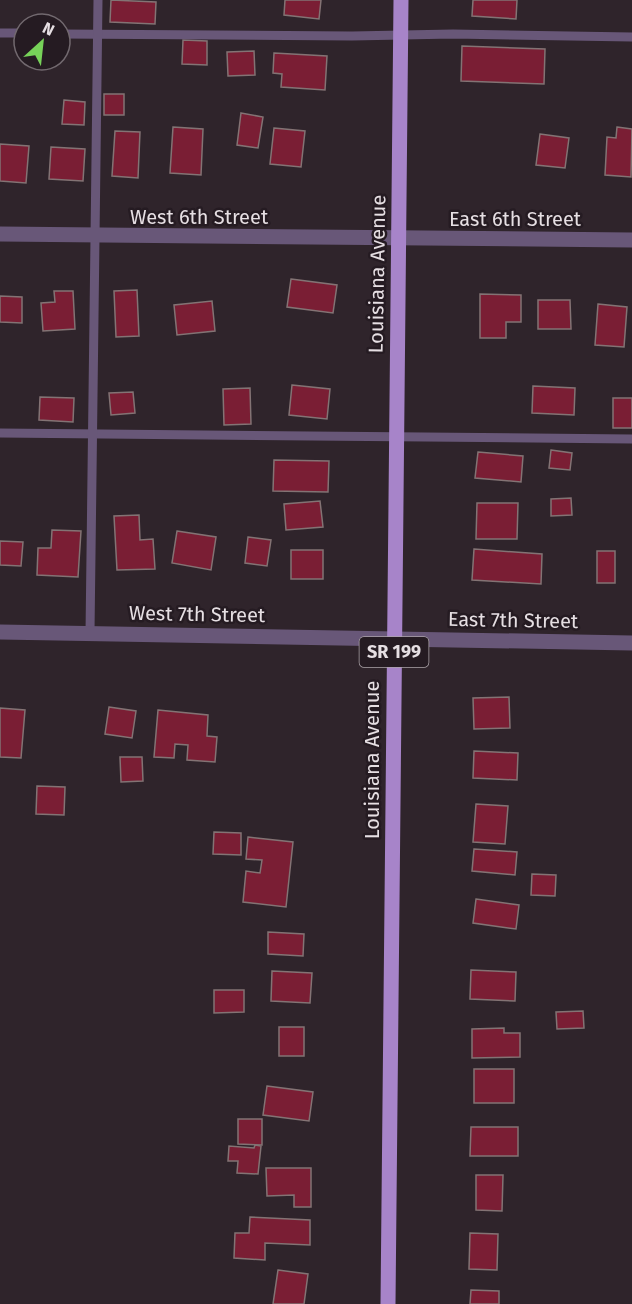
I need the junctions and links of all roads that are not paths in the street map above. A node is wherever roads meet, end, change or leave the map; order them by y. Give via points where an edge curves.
1 (98, 0) edge
2 (401, 0) edge
3 (72, 34) edge
4 (401, 34) junction
5 (98, 35) junction
6 (632, 38) edge
7 (0, 234) edge
8 (95, 236) junction
9 (398, 240) junction
10 (632, 240) edge
11 (0, 433) edge
12 (93, 434) junction
13 (397, 437) junction
14 (632, 439) edge
15 (0, 632) edge
16 (90, 633) junction
17 (394, 640) junction
18 (632, 643) edge
19 (388, 1304) edge

1 - 5 lane
2 - 4 main road, Louisiana Avenue / SR 199
3 - 5 lane
4 - 5 lane
4 - 6 lane
4 - 9 main road, Louisiana Avenue / SR 199
5 - 8 lane
7 - 8 street, West 6th Street
8 - 9 street, West 6th Street
8 - 12 lane
9 - 10 street, East 6th Street
9 - 13 main road, Louisiana Avenue / SR 199
11 - 12 lane
12 - 13 lane
12 - 16 lane
13 - 14 lane
13 - 17 main road, Louisiana Avenue / SR 199
15 - 16 street, West 7th Street
16 - 17 street, West 7th Street
17 - 18 street, East 7th Street
17 - 19 main road, Louisiana Avenue / SR 199

